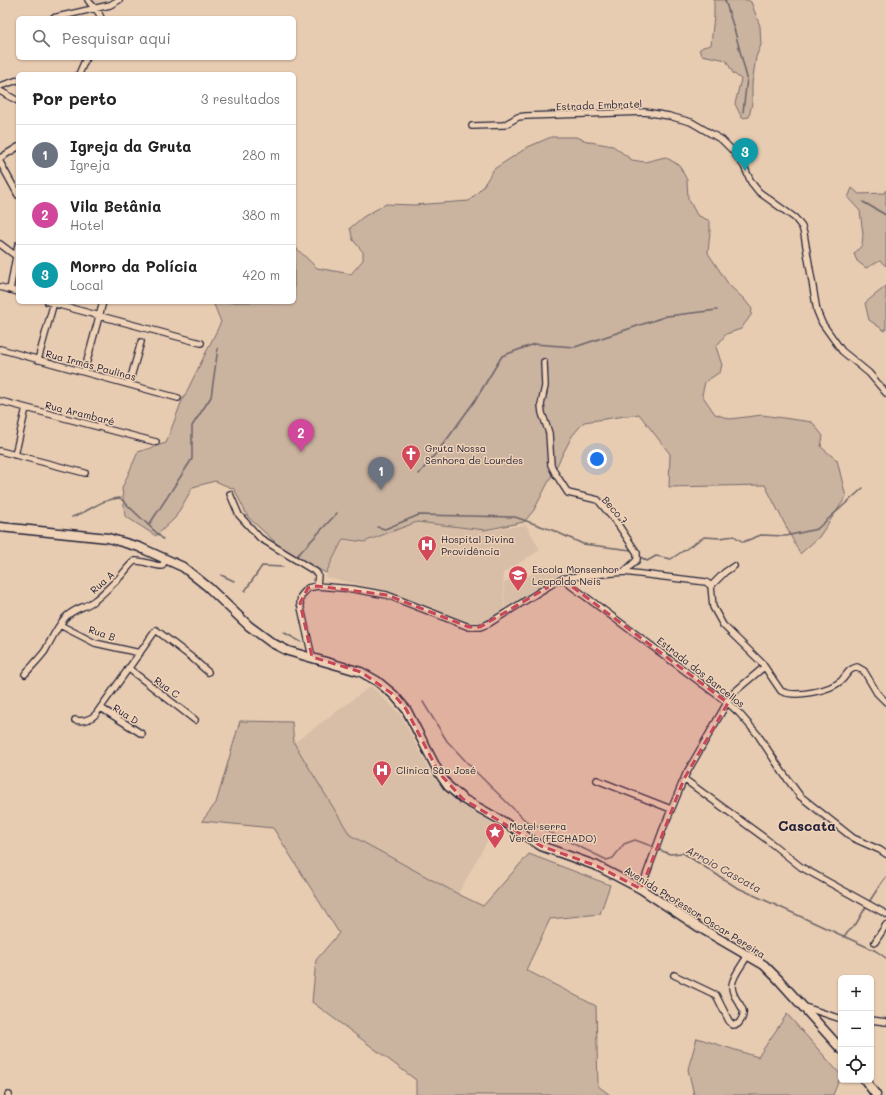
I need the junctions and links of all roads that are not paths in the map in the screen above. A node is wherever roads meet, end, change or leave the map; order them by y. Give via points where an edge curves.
1 (88, 0) edge
2 (119, 0) edge
3 (94, 8) junction
4 (61, 16) edge
5 (100, 16) edge
6 (85, 60) edge
7 (80, 72) edge
8 (16, 81) edge
9 (0, 86) edge
10 (0, 92) edge
11 (16, 100) edge
12 (472, 126) dead end
13 (16, 148) edge
14 (0, 158) edge
15 (0, 162) edge
16 (16, 191) edge
17 (0, 244) edge
18 (16, 256) joint
19 (0, 287) edge
20 (10, 290) junction
21 (16, 292) edge
22 (52, 304) edge
23 (56, 304) edge
24 (102, 304) edge
25 (99, 316) junction
26 (141, 342) dead end
27 (201, 343) dead end
28 (0, 349) edge
29 (38, 360) junction
30 (544, 362) dead end
31 (84, 372) junction
32 (129, 384) junction
33 (886, 393) edge
34 (178, 398) dead end
35 (0, 401) edge
36 (26, 408) junction
37 (156, 442) dead end
38 (0, 451) edge
39 (16, 455) junction
40 (84, 473) dead end
41 (230, 494) dead end
42 (0, 526) edge
43 (166, 559) junction
44 (734, 566) dead end
45 (624, 572) junction
46 (562, 579) junction
47 (318, 586) junction
48 (711, 586) junction
49 (60, 625) junction
50 (140, 653) junction
51 (312, 657) junction
52 (764, 667) junction
53 (128, 668) junction
54 (208, 672) dead end
55 (25, 674) dead end
56 (886, 702) edge
57 (728, 703) junction
58 (101, 708) junction
59 (75, 720) dead end
60 (194, 720) dead end
61 (142, 734) dead end
62 (684, 779) junction
63 (598, 780) dead end
64 (671, 810) junction
65 (886, 854) edge
66 (641, 889) junction
67 (886, 914) edge
68 (886, 925) edge
69 (875, 942) dead end
70 (748, 955) junction
71 (674, 975) dead end
72 (802, 1007) junction
73 (838, 1018) edge
74 (874, 1020) edge
75 (886, 1022) edge
76 (839, 1047) edge
77 (867, 1083) edge
78 (876, 1095) edge

1 - 3 street
2 - 3 street via 110,5
3 - 4 street
3 - 5 street
6 - 7 street
8 - 9 street
10 - 11 street
12 - 33 street, Estrada Embratel via 504,125 518,117 645,112 691,122 722,140 744,166 759,192 799,223 804,234 817,311 822,323 842,351 869,373
13 - 14 street
15 - 16 street
17 - 18 street
18 - 20 street
19 - 20 street
20 - 21 street
22 - 29 street
23 - 25 street
24 - 25 street
25 - 27 street
25 - 31 street
26 - 32 street
28 - 29 street, Rua Irmãs Paulinas
29 - 31 street, Rua Irmãs Paulinas
30 - 45 street, Beco 7 via 545,386 541,404 549,433 551,465 568,493 598,500 619,526 637,553 637,560
31 - 32 street, Rua Irmãs Paulinas
32 - 34 street, Rua Irmãs Paulinas
35 - 36 street, Rua Arambaré
36 - 37 street, Rua Arambaré
36 - 39 street
38 - 39 street
39 - 40 street
41 - 47 street via 239,515 260,538 316,572
42 - 43 main road, Avenida Professor Oscar Pereira via 113,539
43 - 49 street, Rua A via 162,566 134,562 96,600 75,610
43 - 51 main road, Avenida Professor Oscar Pereira via 183,567 249,626 272,643 288,651
44 - 48 street
45 - 46 street
45 - 48 street via 706,582
46 - 47 street via 480,627 469,627 387,595
46 - 57 street, Estrada dos Barcellos
47 - 51 street via 308,588 301,596 300,603
48 - 52 street via 713,607 723,625
49 - 50 street, Rua B via 95,643
49 - 55 street, Rua A via 44,652
50 - 53 street
50 - 54 street via 156,630
51 - 66 main road, Avenida Professor Oscar Pereira via 361,672 394,695 406,709 439,773 448,786 463,799 541,846 598,866
52 - 56 street via 786,694 831,688 849,670 857,667 864,671 877,693
52 - 57 street via 732,694
53 - 58 street
53 - 60 street, Rua C
57 - 62 street
57 - 65 street, Estrada dos Barcellos via 758,735 800,796 852,838
58 - 59 street via 91,718
58 - 61 street, Rua D
62 - 64 street
62 - 67 street via 801,867
63 - 64 street
64 - 66 street
66 - 70 main road, Avenida Professor Oscar Pereira via 697,926
68 - 69 street
70 - 71 street via 732,981 735,997 744,1014 738,1024 733,1025 729,1021 716,995
70 - 72 main road, Avenida Professor Oscar Pereira via 778,979
72 - 73 street
72 - 76 main road, Avenida Professor Oscar Pereira
74 - 75 street
77 - 78 main road

